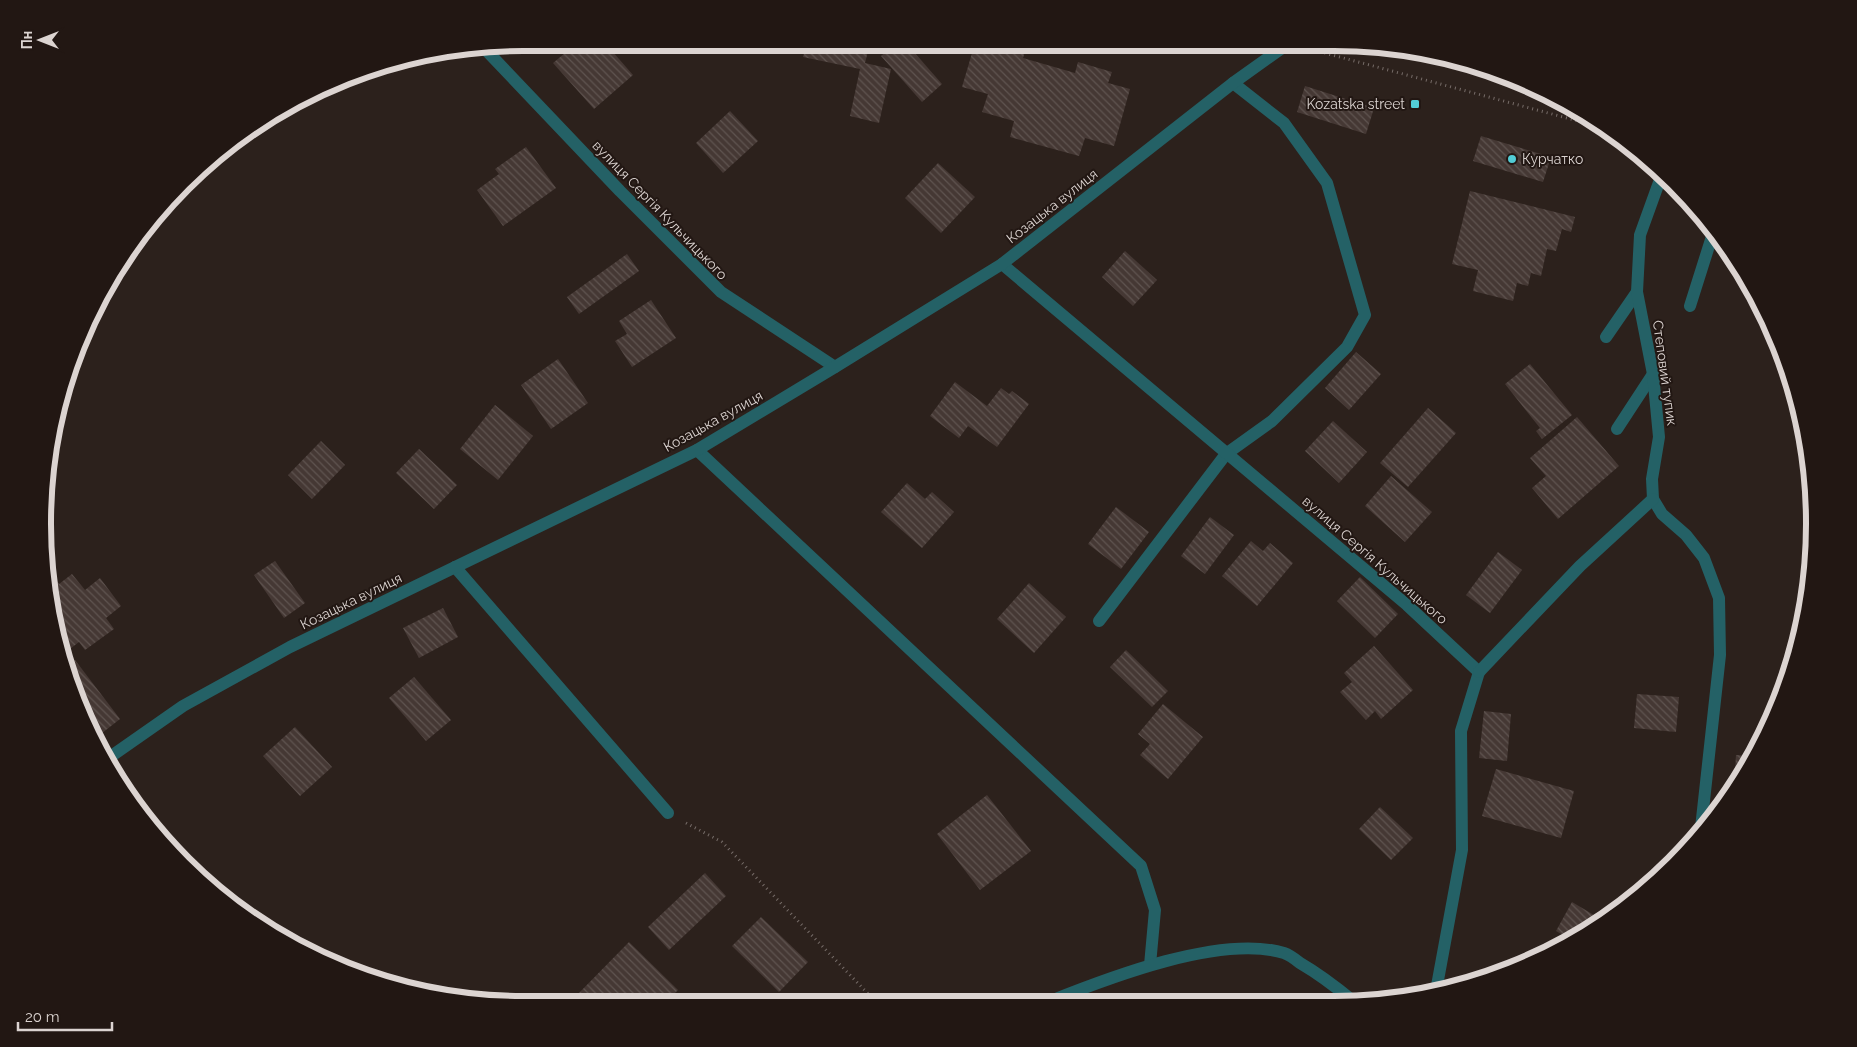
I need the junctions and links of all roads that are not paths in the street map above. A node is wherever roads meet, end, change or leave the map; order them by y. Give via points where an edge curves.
1 (1277, 51) edge
2 (488, 52) edge
3 (1234, 83) junction
4 (1659, 182) edge
5 (1711, 240) edge
6 (1002, 264) junction
7 (1638, 292) junction
8 (1690, 306) dead end
9 (1606, 337) dead end
10 (835, 367) junction
11 (1653, 374) junction
12 (1617, 429) dead end
13 (697, 450) junction
14 (1226, 454) junction
15 (1653, 499) junction
16 (454, 567) junction
17 (1099, 621) dead end
18 (1479, 672) junction
19 (112, 755) edge
20 (668, 813) road end
21 (1702, 819) edge
22 (1150, 965) junction
23 (1437, 984) edge
24 (1065, 996) edge
25 (1347, 996) edge

1 - 3 street, Козацька вулиця
2 - 10 street, вулиця Сергія Кульчицького via 721,292
3 - 6 street, Козацька вулиця
3 - 14 street via 1284,123 1327,183 1365,315 1347,347 1272,421
4 - 7 street, Степовий тупик via 1640,235
5 - 8 street
6 - 10 street, Козацька вулиця
6 - 14 street, вулиця Сергія Кульчицького
7 - 9 street
7 - 11 street, Степовий тупик
10 - 13 street, Козацька вулиця
11 - 12 street
11 - 15 street, Степовий тупик via 1659,437 1652,479
13 - 16 street, Козацька вулиця
13 - 22 street via 1141,866 1155,910
14 - 17 street
14 - 18 street, вулиця Сергія Кульчицького via 1407,604
15 - 18 street via 1580,566
15 - 21 street via 1662,514 1704,558 1719,598 1720,656
16 - 19 street, Козацька вулиця via 257,665 183,706
16 - 20 street
18 - 23 street via 1461,731 1462,850
22 - 24 street
22 - 25 street via 1218,949 1262,948 1286,954

